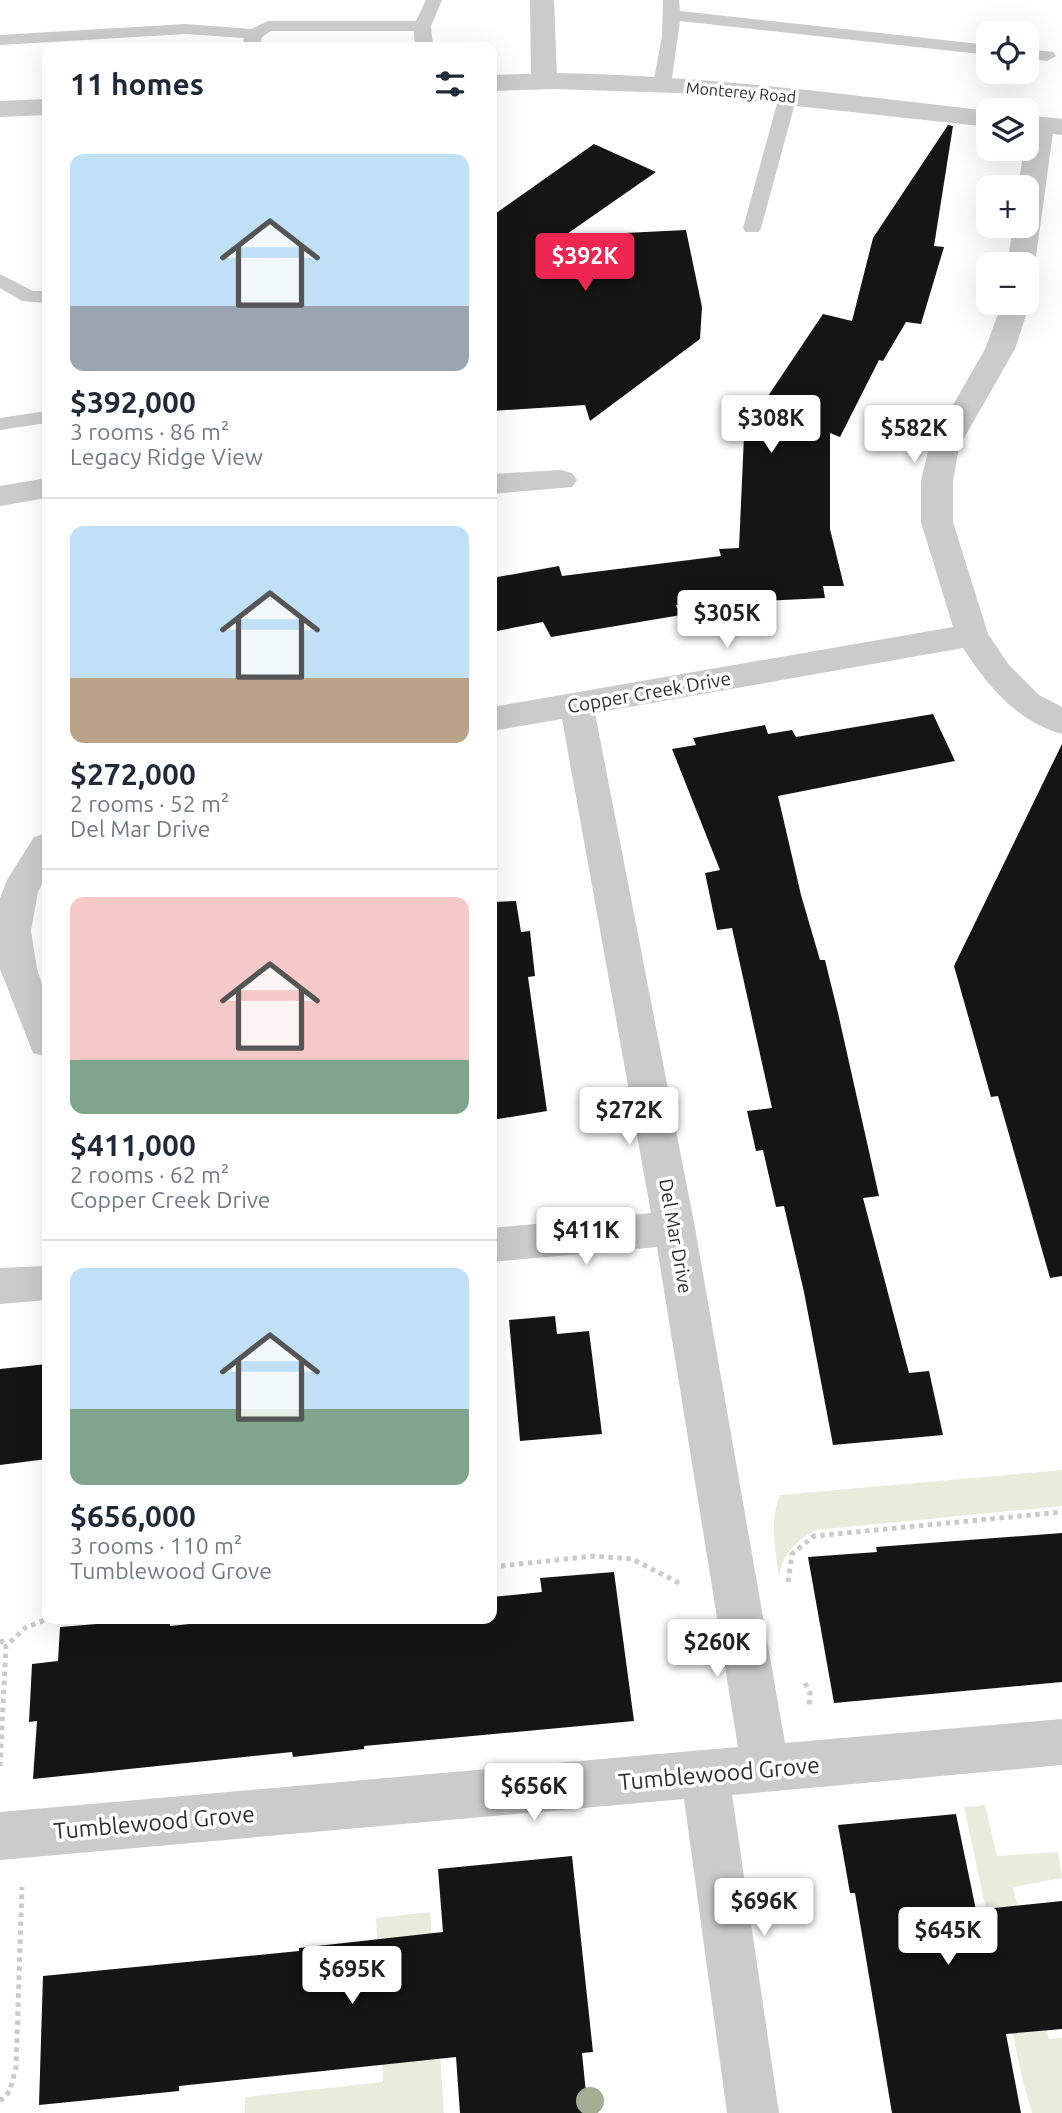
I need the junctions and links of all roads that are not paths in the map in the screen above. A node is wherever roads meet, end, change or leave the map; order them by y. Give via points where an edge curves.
1 (434, 0) edge
2 (542, 0) edge
3 (670, 7) edge
4 (422, 26) junction
5 (0, 40) edge
6 (253, 40) edge
7 (424, 42) edge
8 (976, 48) edge
9 (1039, 55) edge
10 (1047, 56) dead end
11 (544, 79) junction
12 (497, 83) edge
13 (662, 85) junction
14 (788, 96) junction
15 (42, 107) edge
16 (0, 109) edge
17 (976, 118) edge
18 (1043, 125) edge
19 (1035, 175) edge
20 (752, 228) dead end
21 (0, 280) edge
22 (42, 297) edge
23 (1012, 315) edge
24 (42, 418) edge
25 (0, 424) edge
26 (561, 480) dead end
27 (497, 484) edge
28 (42, 489) edge
29 (0, 496) edge
30 (972, 635) junction
31 (576, 705) junction
32 (497, 718) edge
33 (1062, 722) edge
34 (42, 855) edge
35 (42, 1030) edge
36 (675, 1228) junction
37 (497, 1245) edge
38 (42, 1283) edge
39 (0, 1286) edge
40 (1062, 1742) edge
41 (785, 1767) junction
42 (705, 1774) junction
43 (0, 1836) edge
44 (753, 2113) edge

1 - 4 lane
2 - 11 street
3 - 8 lane
3 - 13 lane via 671,36
4 - 6 lane via 287,24 268,26
4 - 7 lane
5 - 6 lane via 186,29
9 - 10 lane
11 - 12 street, Monterey Road
11 - 13 street, Monterey Road
13 - 14 street, Monterey Road
14 - 17 street, Monterey Road
14 - 20 lane
15 - 16 street
18 - 19 street
21 - 22 lane via 29,297
23 - 30 street via 1000,349 944,447 937,481 937,522
24 - 25 lane
26 - 27 street
28 - 29 street
30 - 31 street, Copper Creek Drive
30 - 33 street via 997,673 1027,703
31 - 32 street, Copper Creek Drive
31 - 36 street, Del Mar Drive
34 - 35 street via 20,893 11,939
36 - 37 street
36 - 41 street, Del Mar Drive via 737,1580
38 - 39 street
40 - 41 street, Tumblewood Grove
41 - 42 street, Tumblewood Grove
42 - 43 street, Tumblewood Grove
42 - 44 street

